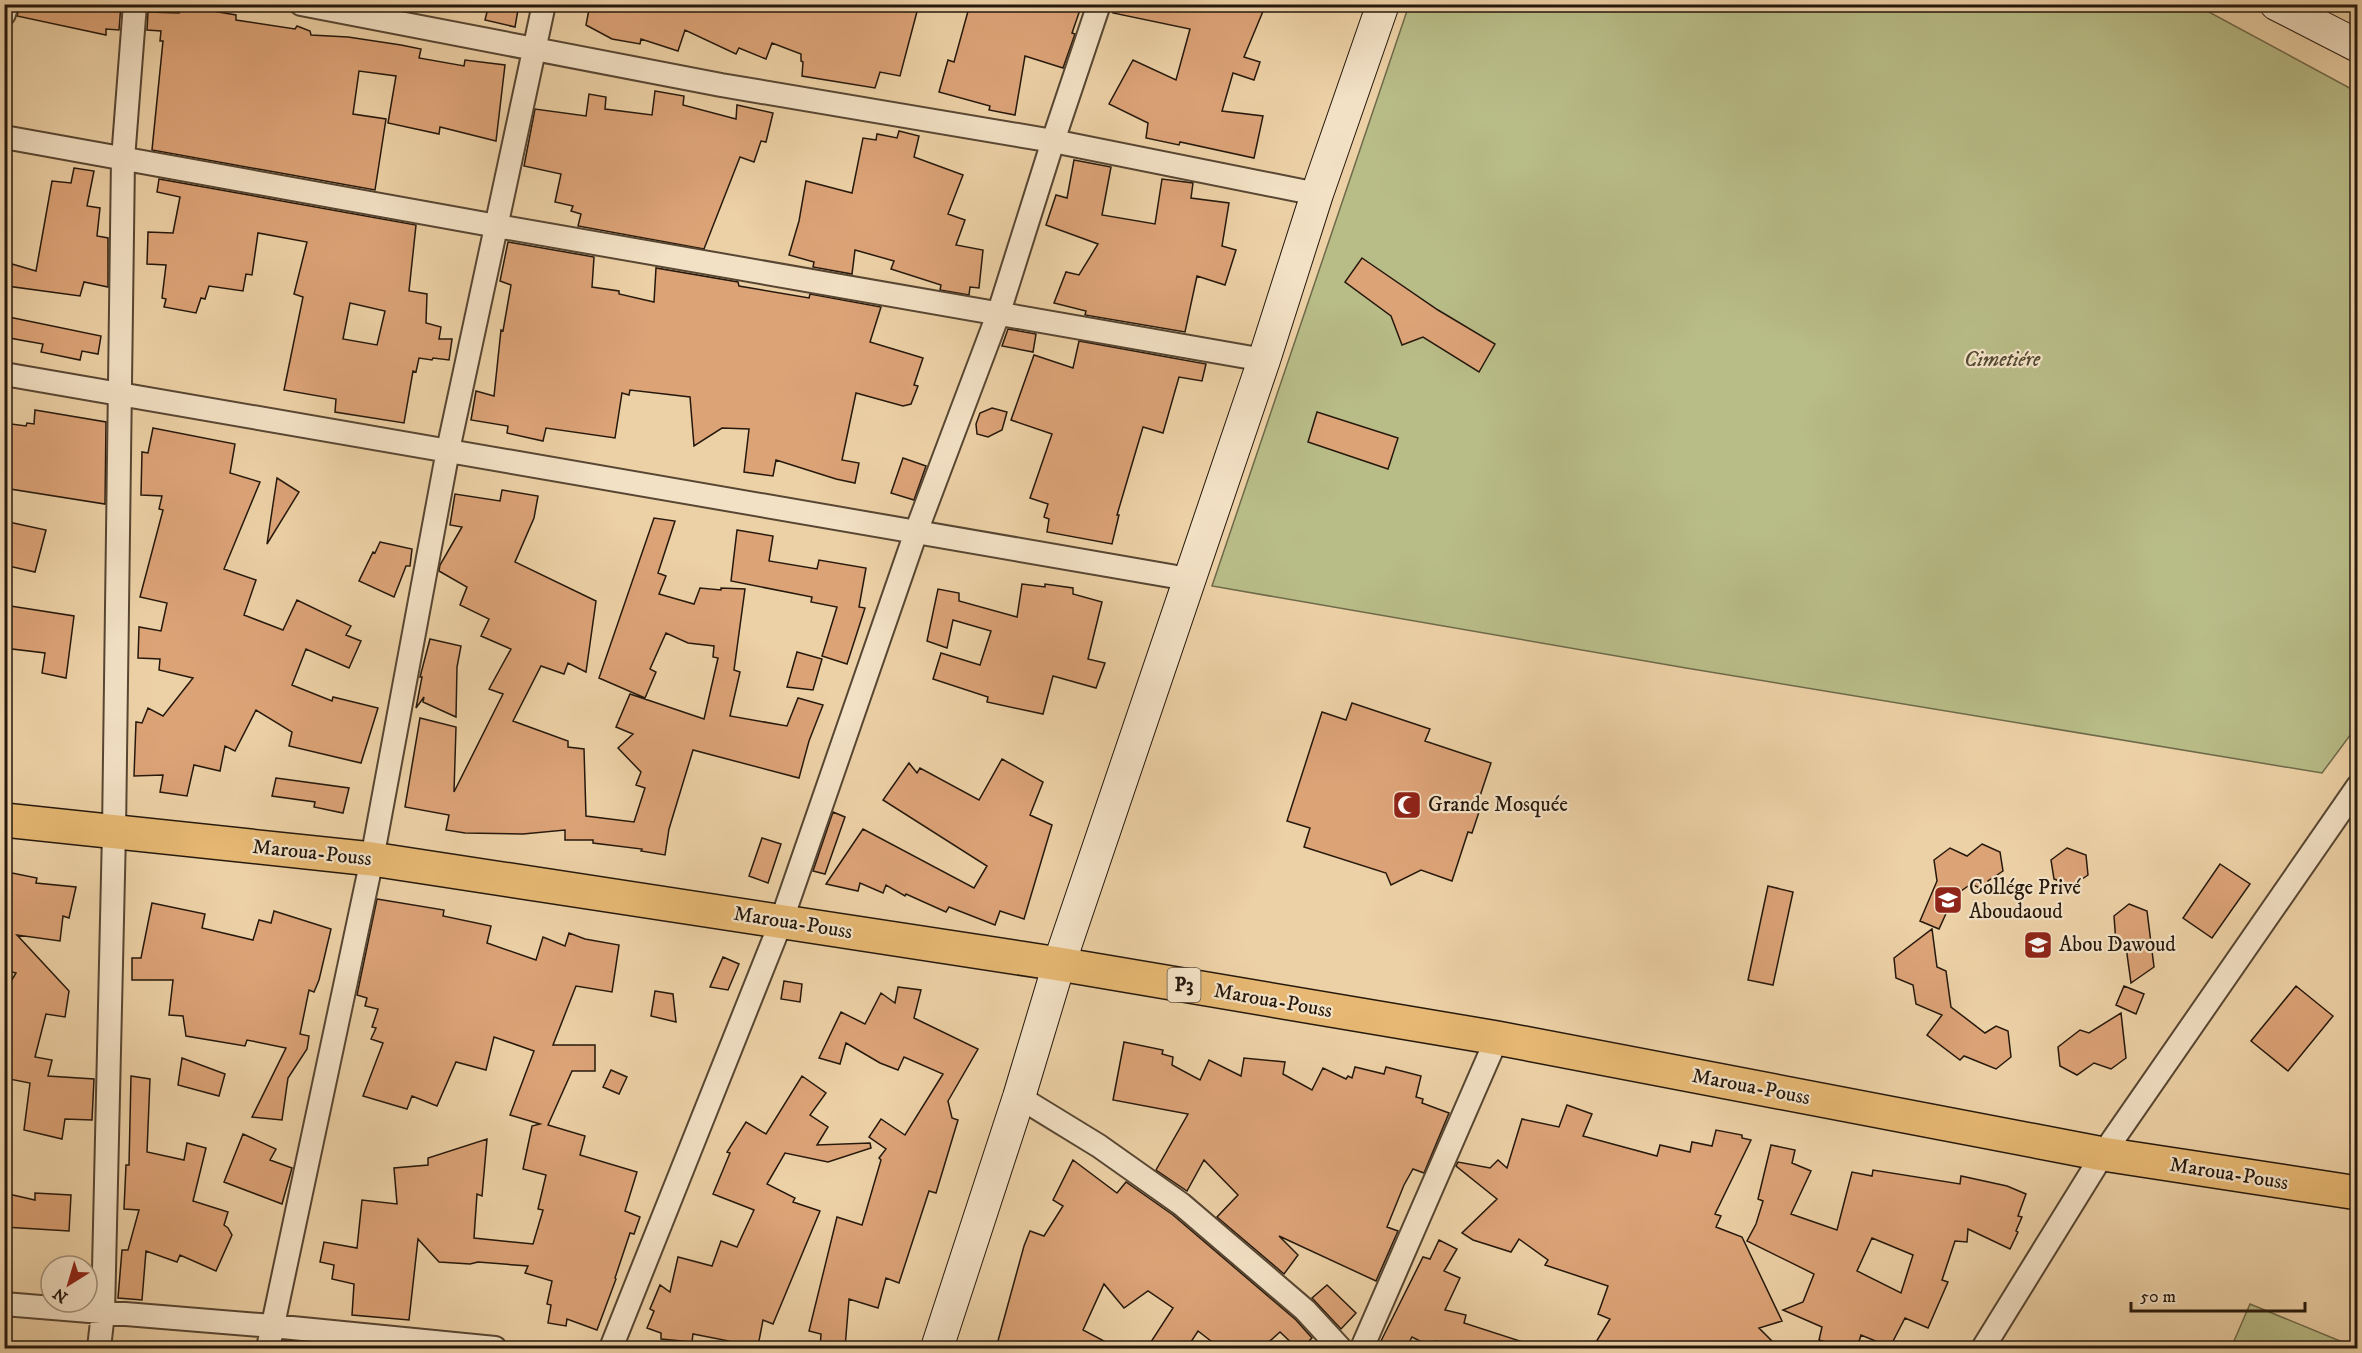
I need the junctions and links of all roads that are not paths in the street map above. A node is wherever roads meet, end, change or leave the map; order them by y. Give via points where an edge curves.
1 (7, 4) edge
2 (135, 4) edge
3 (300, 4) edge
4 (544, 4) edge
5 (1099, 4) edge
6 (1383, 4) edge
7 (2276, 4) edge
8 (4, 14) edge
9 (2358, 46) edge
10 (536, 50) junction
11 (4, 137) edge
12 (1053, 141) junction
13 (123, 159) junction
14 (1317, 194) junction
15 (497, 226) junction
16 (999, 312) junction
17 (1264, 360) junction
18 (4, 374) edge
19 (119, 394) junction
20 (448, 450) junction
21 (916, 532) junction
22 (1188, 579) junction
23 (2358, 786) edge
24 (4, 820) edge
25 (114, 832) junction
26 (372, 859) junction
27 (782, 922) junction
28 (1059, 964) junction
29 (1497, 1038) junction
30 (1019, 1097) junction
31 (2103, 1155) junction
32 (2358, 1193) edge
33 (4, 1304) edge
34 (103, 1313) junction
35 (272, 1326) junction
36 (99, 1348) edge
37 (268, 1348) edge
38 (495, 1348) edge
39 (611, 1348) edge
40 (937, 1348) edge
41 (1340, 1348) edge
42 (1362, 1348) edge
43 (1983, 1348) edge

1 - 8 street
2 - 13 street
3 - 10 street
4 - 10 street
5 - 12 street
6 - 14 main road
7 - 9 main road
10 - 12 street
10 - 15 street
11 - 13 street
12 - 14 street
12 - 16 street
13 - 15 street
13 - 19 street
14 - 17 main road
15 - 16 street
15 - 20 street
16 - 17 street
16 - 21 street
17 - 22 main road
18 - 19 street
19 - 20 street
19 - 25 street
20 - 21 street
20 - 26 street
21 - 22 street
21 - 27 street
22 - 28 main road
23 - 31 street
24 - 25 main road, Maroua-Pouss / P3
25 - 26 main road, Maroua-Pouss / P3
25 - 34 street
26 - 27 main road, Maroua-Pouss / P3
26 - 35 street
27 - 28 main road, Maroua-Pouss / P3
27 - 39 street
28 - 29 main road, Maroua-Pouss / P3
28 - 30 main road
29 - 31 main road, Maroua-Pouss / P3
29 - 42 street
30 - 40 main road
30 - 41 street via 1099,1146 1181,1204 1305,1310
31 - 32 main road, Maroua-Pouss / P3
31 - 43 street
33 - 34 street
34 - 35 street
34 - 36 street
35 - 37 street
35 - 38 street

